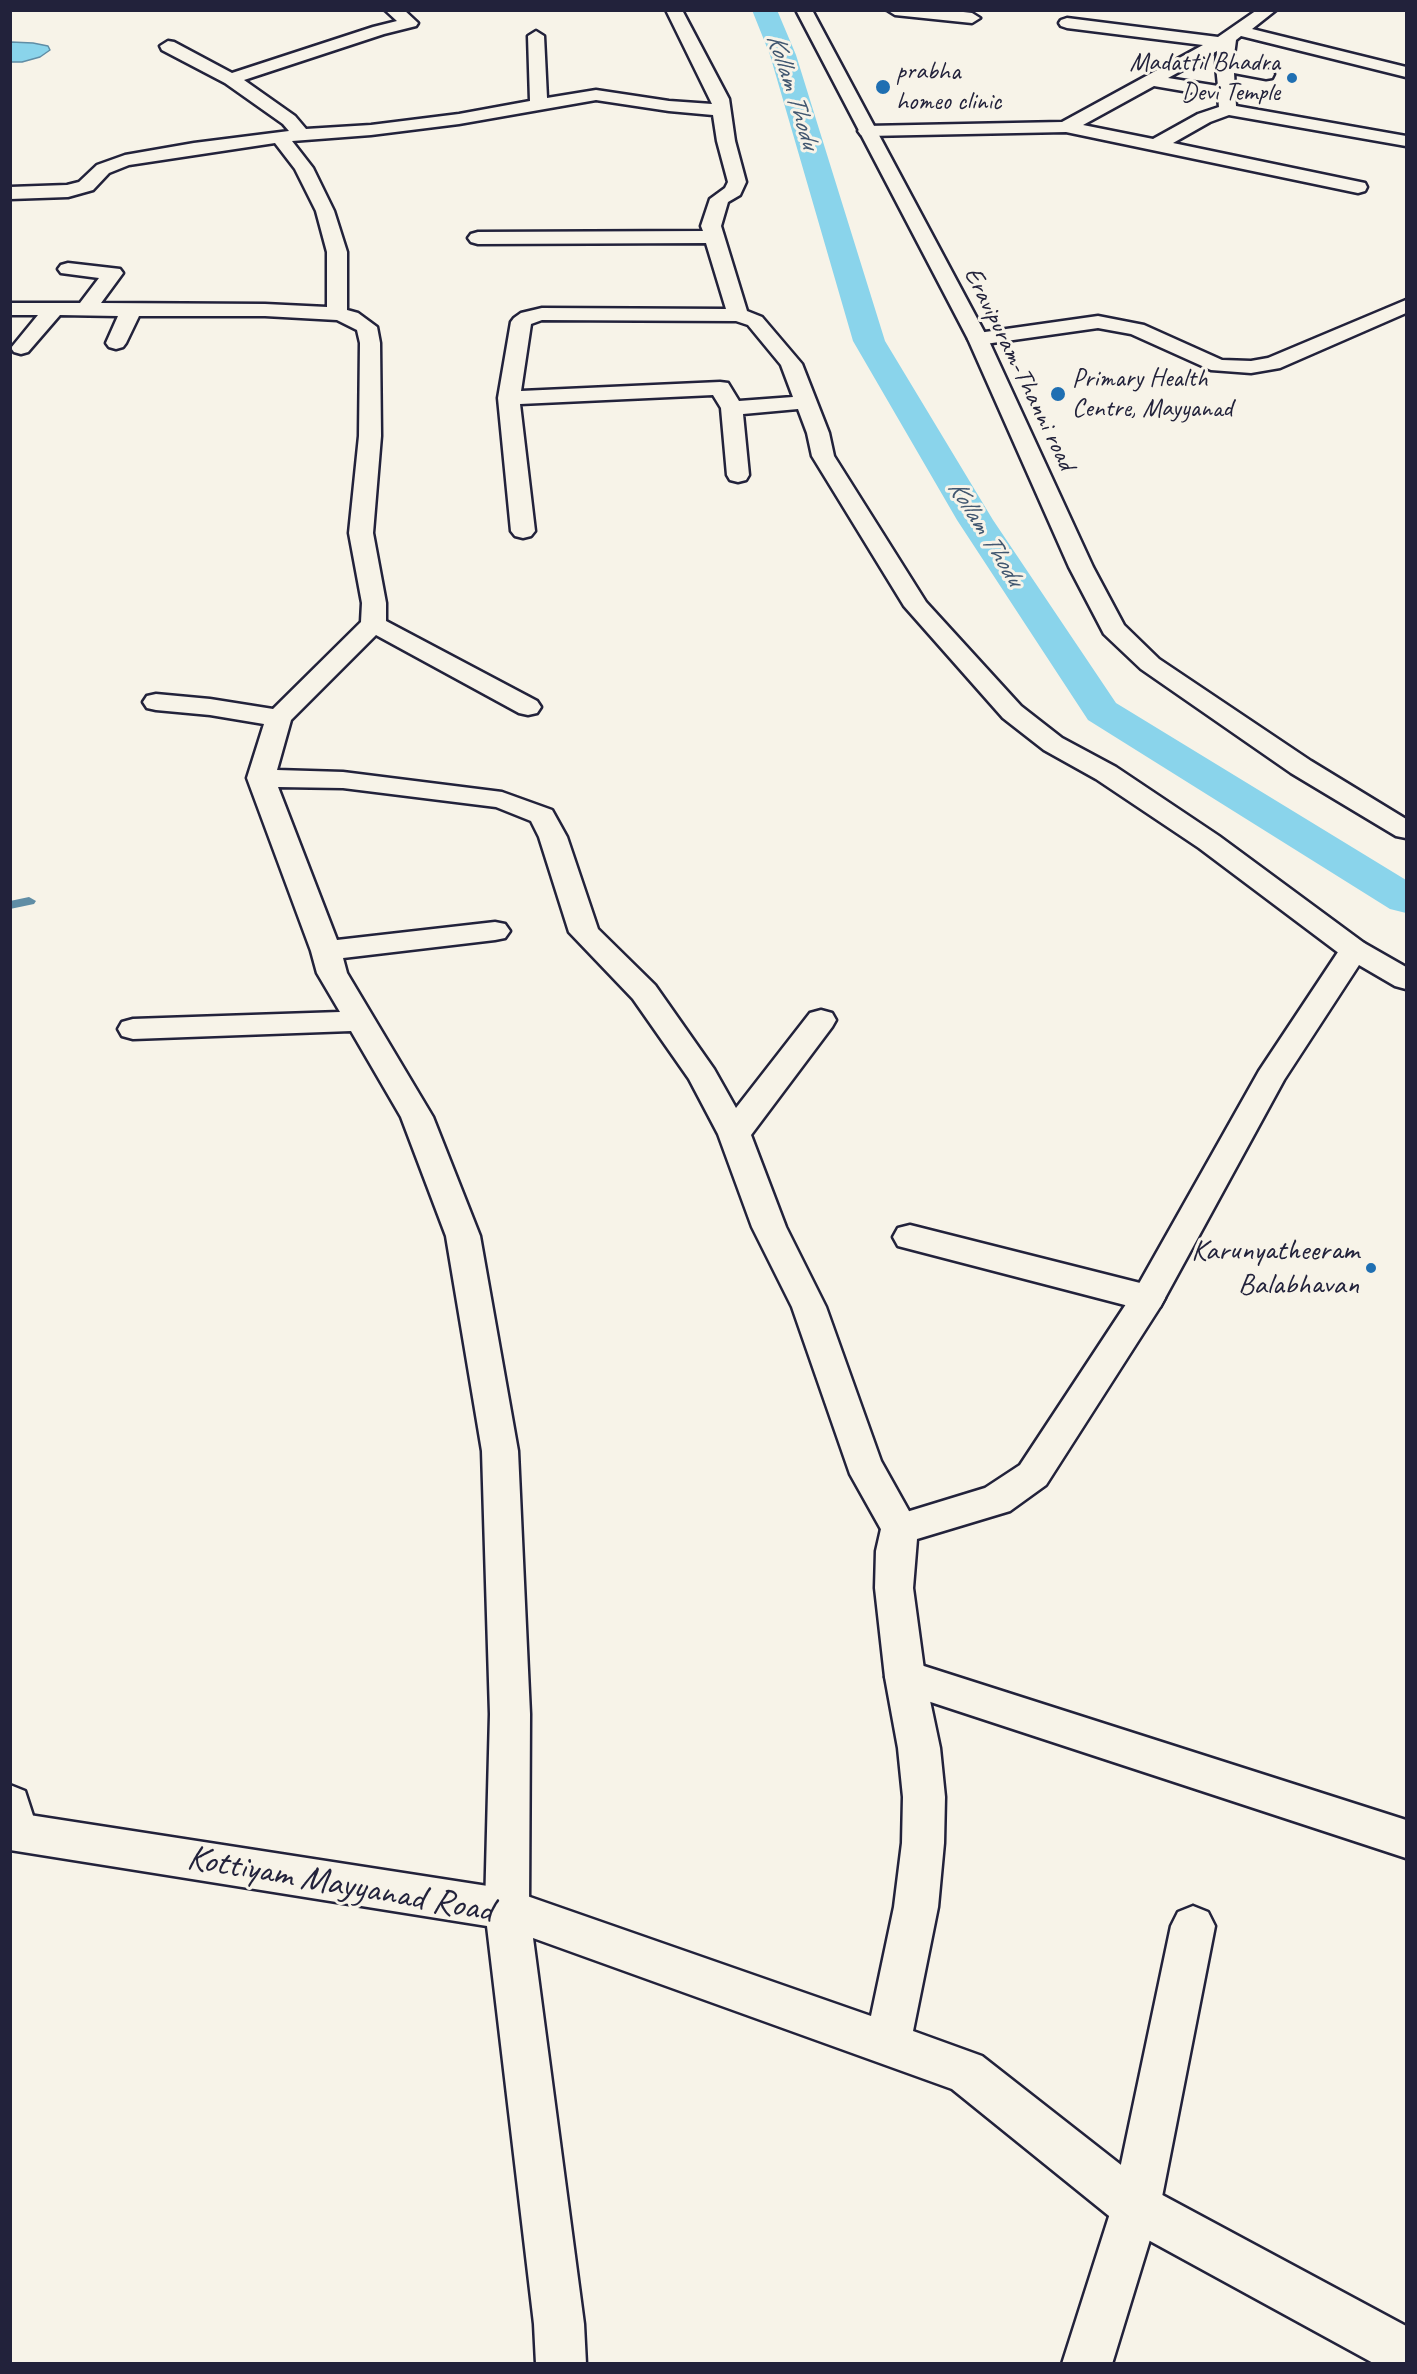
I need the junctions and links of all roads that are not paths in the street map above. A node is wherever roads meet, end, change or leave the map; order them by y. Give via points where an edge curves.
1 (393, 10) edge
2 (674, 10) edge
3 (804, 10) edge
4 (895, 10) edge
5 (1268, 10) edge
6 (972, 18) dead end
7 (1066, 23) dead end
8 (536, 36) dead end
9 (1229, 37) junction
10 (168, 46) dead end
11 (1224, 66) junction
12 (1407, 72) edge
13 (1266, 74) dead end
14 (231, 79) junction
15 (1151, 80) junction
16 (1227, 101) junction
17 (539, 104) junction
18 (721, 110) junction
19 (1066, 127) junction
20 (867, 131) junction
21 (302, 135) junction
22 (279, 137) junction
23 (1407, 141) edge
24 (1156, 145) junction
25 (1358, 188) dead end
26 (10, 193) edge
27 (713, 237) junction
28 (478, 238) dead end
29 (68, 269) dead end
30 (1407, 306) edge
31 (10, 309) edge
32 (54, 310) junction
33 (86, 310) junction
34 (130, 310) junction
35 (337, 314) junction
36 (738, 315) junction
37 (978, 339) junction
38 (116, 343) dead end
39 (21, 348) dead end
40 (509, 398) junction
41 (806, 402) junction
42 (732, 408) junction
43 (738, 475) dead end
44 (523, 531) dead end
45 (373, 624) junction
46 (156, 702) dead end
47 (528, 707) dead end
48 (279, 718) junction
49 (261, 778) junction
50 (1407, 830) edge
51 (495, 931) dead end
52 (1354, 950) junction
53 (326, 951) junction
54 (1407, 979) edge
55 (821, 1020) dead end
56 (359, 1021) junction
57 (133, 1029) dead end
58 (734, 1134) junction
59 (910, 1237) dead end
60 (1148, 1298) junction
61 (900, 1529) junction
62 (905, 1677) junction
63 (13, 1822) edge
64 (1407, 1839) edge
65 (507, 1909) junction
66 (1193, 1926) dead end
67 (888, 2044) junction
68 (1136, 2207) junction
69 (1407, 2353) edge
70 (561, 2364) edge
71 (1087, 2364) edge

1 - 14 street via 410,22 370,40
2 - 18 street via 716,88
3 - 20 street, Eravipuram-Thanni road
4 - 6 street
5 - 9 street
7 - 9 street
8 - 17 street
9 - 11 street
9 - 12 street
9 - 15 street
10 - 14 street
11 - 13 street
11 - 16 street
14 - 21 street via 290,120
15 - 16 street
15 - 19 street
16 - 23 street
16 - 24 street
17 - 18 street via 596,95
17 - 21 street via 459,119
18 - 27 street via 737,182 733,191 719,199 714,210
19 - 20 street
19 - 24 street
20 - 37 street, Eravipuram-Thanni road
21 - 22 street
22 - 26 street via 125,160 103,169 86,186 68,191
22 - 35 street via 304,168 325,211 337,252
24 - 25 street
27 - 28 street
27 - 36 street
29 - 33 street via 113,273
30 - 37 street via 1274,364 1251,368 1218,366 1137,329 1098,322
31 - 32 street
32 - 33 street
32 - 39 street
33 - 34 street
34 - 35 street
34 - 38 street
35 - 45 street via 360,322 370,333 370,436 361,533 374,603
36 - 40 street via 528,317 521,322
36 - 41 street via 755,321 791,364
37 - 50 street, Eravipuram-Thanni road via 1113,629 1150,664 1301,767
40 - 42 street via 720,388
40 - 44 street
41 - 42 street
41 - 52 street via 819,433 823,456 916,606 1012,712 1053,744 1106,773 1209,842
42 - 43 street
45 - 47 street
45 - 48 street
46 - 48 street
48 - 49 street
49 - 53 street
49 - 58 street via 399,786 502,800 542,816 553,837 584,932 644,993 703,1076
51 - 53 street
52 - 54 street
52 - 60 street via 1269,1078
53 - 56 street via 332,973
55 - 58 street
56 - 57 street
56 - 65 street via 417,1117 462,1236 500,1451 510,1714
58 - 61 street via 769,1227 809,1307 863,1464
59 - 60 street
60 - 61 street via 1034,1475 997,1500
61 - 62 street via 894,1588
62 - 64 street
62 - 67 street via 919,1748 923,1843 916,1906
63 - 65 street, Kottiyam Mayyanad Road
65 - 67 street
65 - 70 street, Kottiyam Mayyanad Road
66 - 68 street
67 - 68 street via 966,2072
68 - 69 street
68 - 71 street

